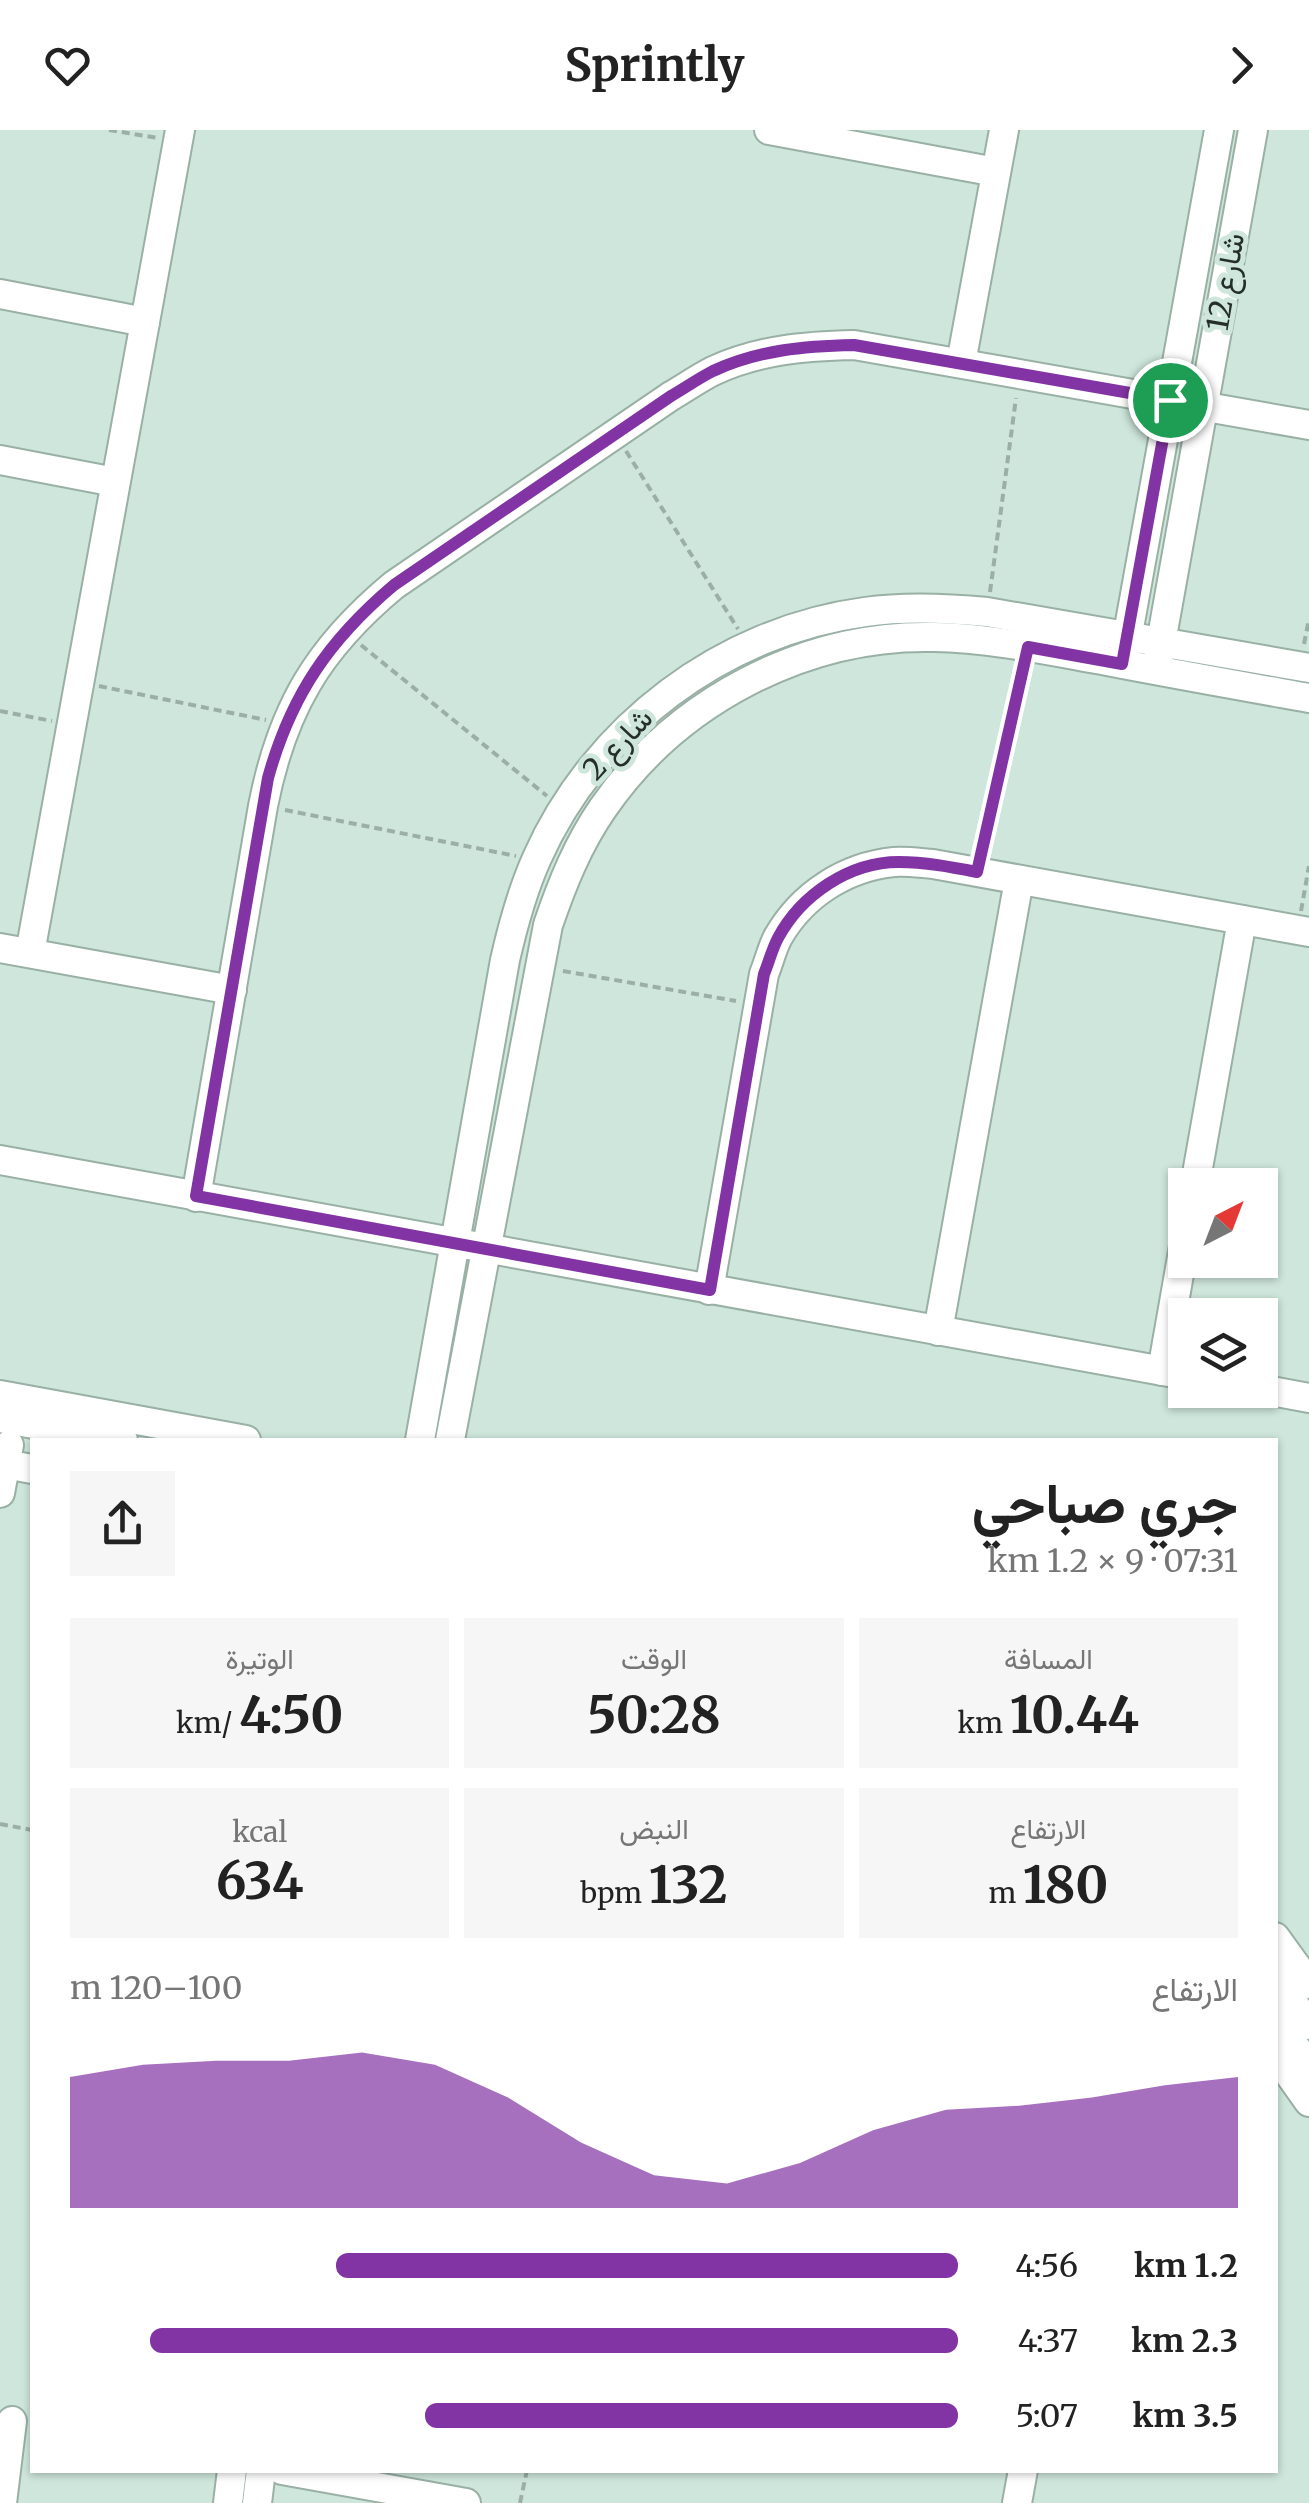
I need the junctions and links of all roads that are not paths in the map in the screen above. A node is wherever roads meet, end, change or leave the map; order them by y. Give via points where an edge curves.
1 (769, 130) edge
2 (1004, 130) edge
3 (1219, 130) edge
4 (1253, 130) edge
5 (799, 133) edge
6 (178, 136) edge
7 (996, 172) junction
8 (0, 294) edge
9 (145, 322) junction
10 (960, 363) junction
11 (1170, 400) junction
12 (1204, 406) junction
13 (1309, 425) edge
14 (0, 460) edge
15 (116, 482) junction
16 (1128, 636) junction
17 (1161, 642) junction
18 (1122, 664) junction
19 (1309, 668) edge
20 (1156, 670) junction
21 (1309, 698) edge
22 (1019, 880) junction
23 (1242, 920) junction
24 (1303, 931) edge
25 (0, 948) edge
26 (30, 954) junction
27 (232, 990) junction
28 (0, 1160) edge
29 (1198, 1168) edge
30 (196, 1196) junction
31 (454, 1244) junction
32 (486, 1250) junction
33 (710, 1290) junction
34 (938, 1331) junction
35 (1168, 1372) edge
36 (1278, 1392) edge
37 (0, 1396) edge
38 (1309, 1398) edge
39 (235, 1438) edge
40 (420, 1438) edge
41 (450, 1438) edge
42 (11, 1450) edge
43 (0, 1492) edge
44 (1278, 1941) edge
45 (1278, 1982) edge
46 (1309, 1984) edge
47 (1278, 2022) edge
48 (1309, 2025) edge
49 (1278, 2058) edge
50 (1309, 2066) edge
51 (1309, 2102) edge
52 (15, 2421) edge
53 (232, 2473) edge
54 (261, 2473) edge
55 (299, 2473) edge
56 (1022, 2473) edge
57 (2, 2503) edge
58 (228, 2503) edge
59 (257, 2503) edge
60 (466, 2503) edge
61 (1017, 2503) edge

1 - 5 street
2 - 7 street
3 - 11 street, شارع 12
4 - 12 street, شارع 12
5 - 7 street
6 - 9 street
7 - 10 street
8 - 9 street
9 - 15 street
10 - 11 street
10 - 27 street via 854,345 758,354 671,396 394,585 344,631 286,724 262,806
11 - 12 street
11 - 16 street, شارع 12
12 - 13 street
12 - 17 street, شارع 12
14 - 15 street
15 - 26 street
16 - 17 street, شارع 2
16 - 18 street, شارع 12
16 - 31 street, شارع 2 via 946,608 865,612 748,646 643,714 563,808 517,909
17 - 19 street, شارع 2
17 - 20 street, شارع 12
18 - 20 street, شارع 2
18 - 32 street, شارع 2 via 932,637 874,641 765,672 726,692 658,744 602,809 548,925
20 - 21 street, شارع 2
22 - 23 street
22 - 33 street via 896,862 860,868 798,909 764,974
22 - 34 street
23 - 24 street
23 - 29 street
25 - 26 street
26 - 27 street
27 - 30 street
28 - 30 street
30 - 31 street
31 - 32 street
31 - 40 street, شارع 2
32 - 33 street
32 - 41 street, شارع 2
33 - 34 street
34 - 35 street
36 - 38 street
37 - 39 street
42 - 43 street
44 - 46 street
45 - 48 street
47 - 50 street
49 - 51 street
52 - 57 street
53 - 58 street
54 - 59 street
55 - 60 street
56 - 61 street

